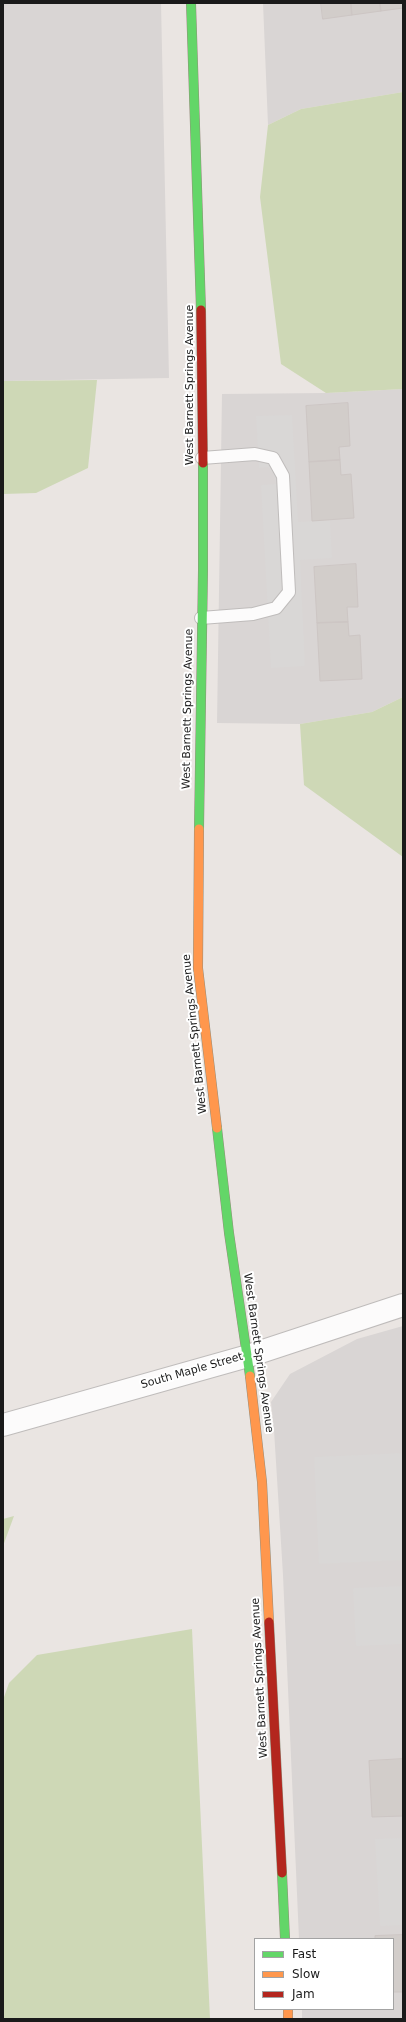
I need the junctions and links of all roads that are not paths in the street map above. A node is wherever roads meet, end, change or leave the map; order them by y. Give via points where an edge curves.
1 (191, 3) edge
2 (202, 458) junction
3 (201, 618) junction
4 (403, 1305) edge
5 (248, 1356) junction
6 (3, 1425) edge
7 (286, 1938) edge

1 - 2 street, West Barnett Springs Avenue via 202,325
2 - 3 street, West Barnett Springs Avenue
2 - 3 lane via 255,454 273,458 282,476 289,592 276,608 253,614
3 - 5 street, West Barnett Springs Avenue via 198,968 229,1233
4 - 5 street, South Maple Street
5 - 6 street, South Maple Street
5 - 7 street, West Barnett Springs Avenue via 262,1482

